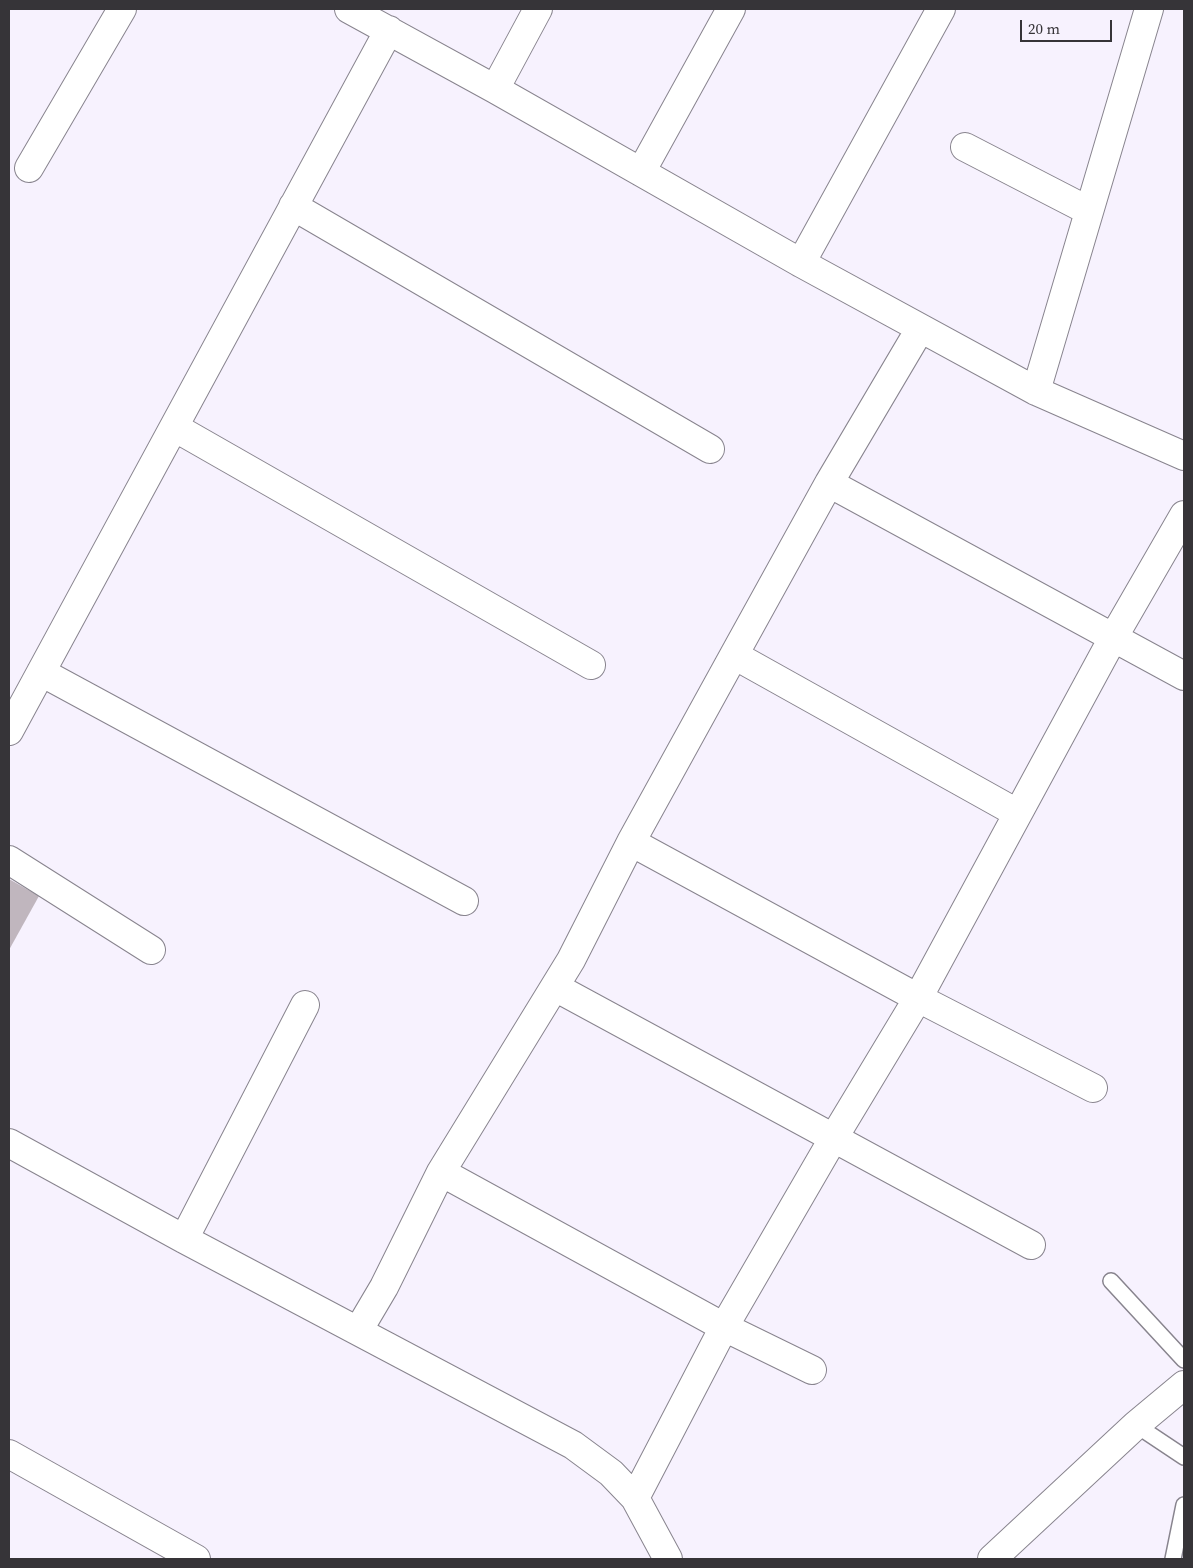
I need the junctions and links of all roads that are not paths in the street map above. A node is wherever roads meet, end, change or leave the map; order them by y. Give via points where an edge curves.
1 (122, 9) edge
2 (538, 9) edge
3 (731, 9) edge
4 (941, 9) edge
5 (1149, 9) edge
6 (359, 11) edge
7 (389, 30) junction
8 (494, 89) junction
9 (965, 147) dead end
10 (29, 168) dead end
11 (640, 172) junction
12 (293, 206) junction
13 (1090, 211) junction
14 (801, 263) junction
15 (920, 328) junction
16 (1036, 391) junction
17 (174, 427) junction
18 (710, 449) dead end
19 (1184, 456) edge
20 (829, 483) junction
21 (1184, 515) edge
22 (1113, 638) junction
23 (734, 656) junction
24 (591, 665) dead end
25 (41, 672) junction
26 (1184, 676) edge
27 (9, 731) edge
28 (1017, 813) junction
29 (631, 842) junction
30 (9, 860) edge
31 (464, 901) dead end
32 (151, 950) dead end
33 (555, 987) junction
34 (918, 998) junction
35 (305, 1004) dead end
36 (1093, 1088) dead end
37 (833, 1139) junction
38 (9, 1143) edge
39 (441, 1172) junction
40 (184, 1239) junction
41 (1031, 1245) dead end
42 (1111, 1281) dead end
43 (724, 1326) junction
44 (358, 1331) junction
45 (1184, 1360) edge
46 (812, 1370) dead end
47 (1184, 1385) edge
48 (1136, 1425) junction
49 (9, 1454) edge
50 (1184, 1457) edge
51 (635, 1498) junction
52 (1184, 1505) edge
53 (196, 1559) edge
54 (668, 1559) edge
55 (992, 1559) edge
56 (1173, 1559) edge

1 - 10 street
2 - 8 street
3 - 11 street
4 - 14 street
5 - 13 street
6 - 7 street
7 - 8 street
7 - 12 street
8 - 11 street
9 - 13 street
11 - 14 street
12 - 17 street
12 - 18 street
13 - 16 street
14 - 15 street
15 - 16 street
15 - 20 street
16 - 19 street
17 - 24 street
17 - 25 street
20 - 22 street
20 - 23 street
21 - 22 street
22 - 26 street
22 - 28 street
23 - 28 street
23 - 29 street
25 - 27 street
25 - 31 street
28 - 34 street
29 - 33 street
29 - 34 street
30 - 32 street
33 - 37 street
33 - 39 street
34 - 36 street
34 - 37 street
35 - 40 street
37 - 41 street
37 - 43 street
38 - 40 street
39 - 43 street
39 - 44 street via 384,1287
40 - 44 street
42 - 45 lane
43 - 46 street
43 - 51 street
44 - 51 street via 572,1445 611,1473
47 - 48 street
48 - 50 lane
48 - 55 street
49 - 53 street
51 - 54 street
52 - 56 lane

